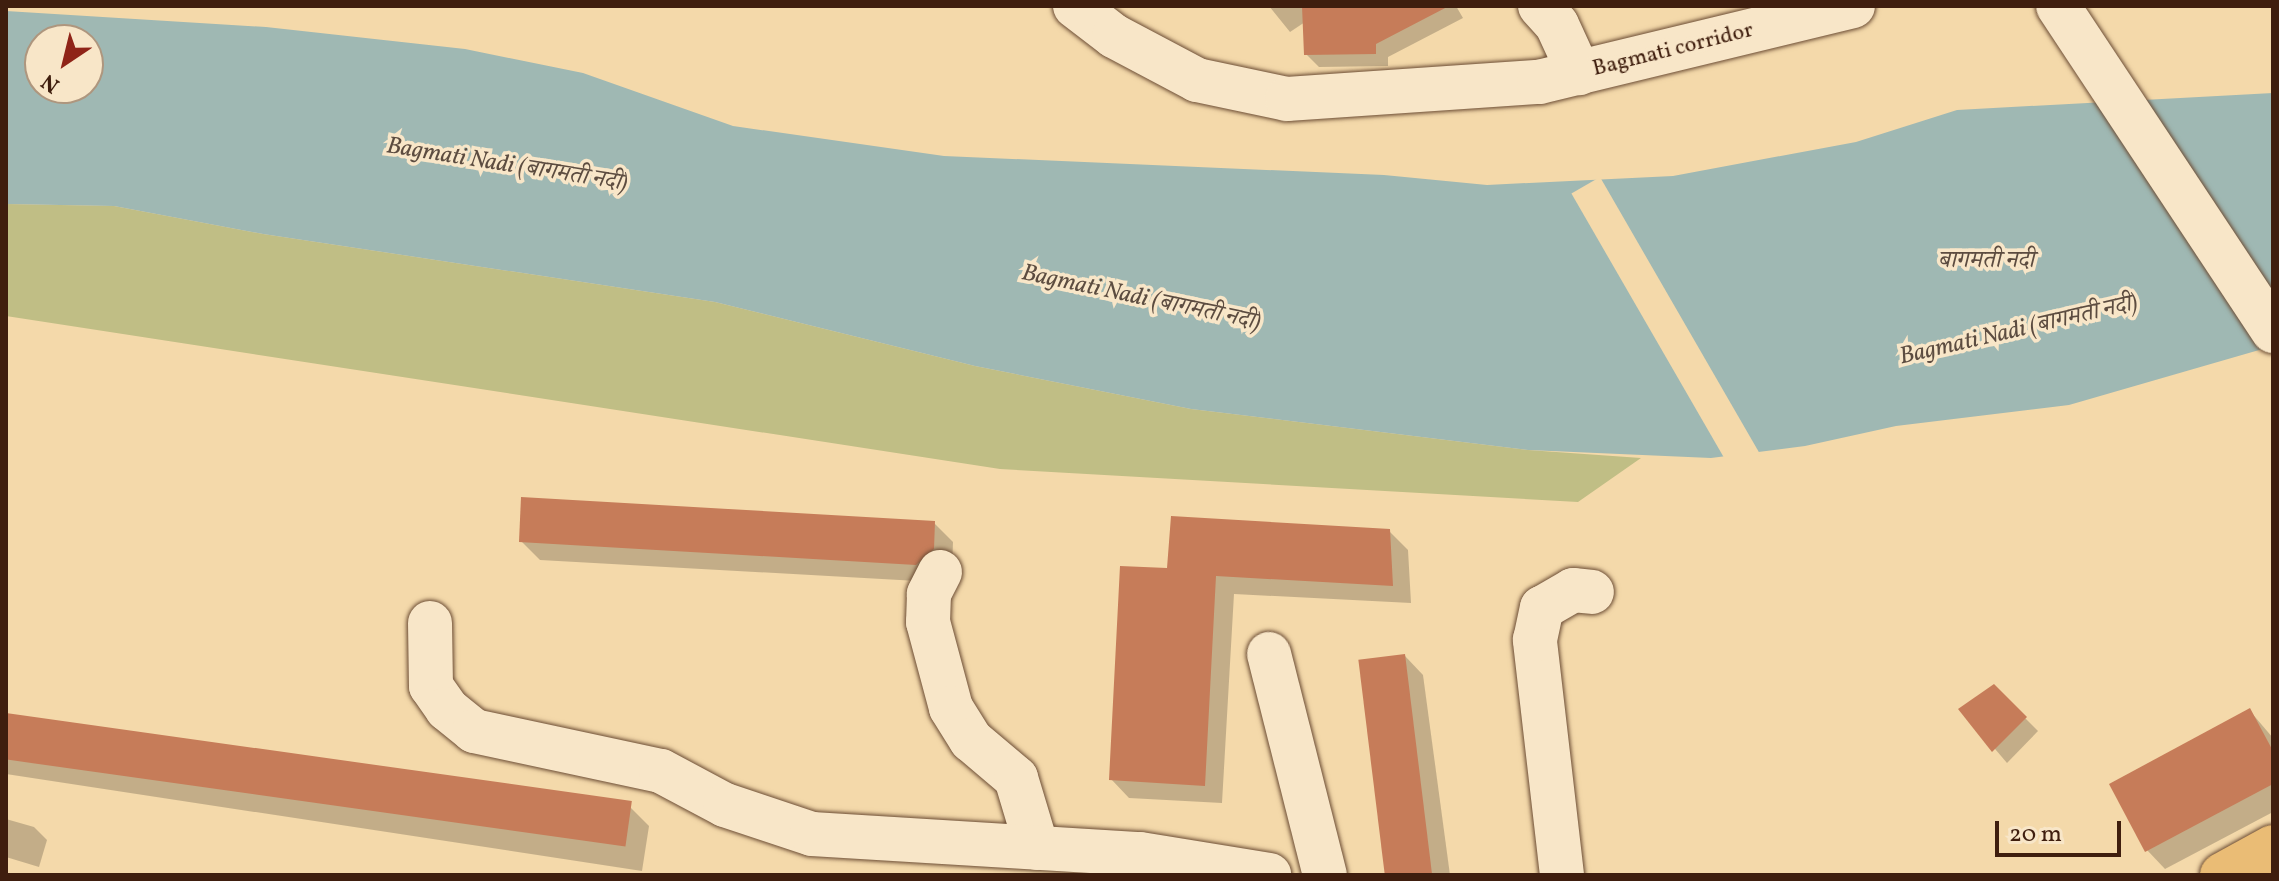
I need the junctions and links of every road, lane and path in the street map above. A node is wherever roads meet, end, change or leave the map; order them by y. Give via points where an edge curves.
1 (1075, 6) edge
2 (1540, 6) edge
3 (1853, 6) edge
4 (2058, 6) edge
5 (1716, 22) edge
6 (1559, 78) junction
7 (2273, 331) edge
8 (940, 572) dead end
9 (1592, 592) dead end
10 (430, 623) dead end
11 (1269, 654) dead end
12 (2273, 847) edge
13 (1037, 848) junction
14 (1269, 875) edge
15 (1325, 875) edge
16 (1562, 875) edge
17 (2222, 875) edge

1 - 6 street, Bagmati corridor via 1114,36 1197,80 1287,99
2 - 6 street via 1557,25
3 - 5 street, Bagmati corridor
4 - 7 street
5 - 6 street, Bagmati corridor
8 - 13 street via 929,594 928,622 951,708 971,740 1016,778
9 - 16 street via 1573,590 1542,608 1535,640
10 - 13 street via 431,686 474,731 661,771 725,805 812,834
11 - 15 street
12 - 17 main road
13 - 14 street via 1140,854

